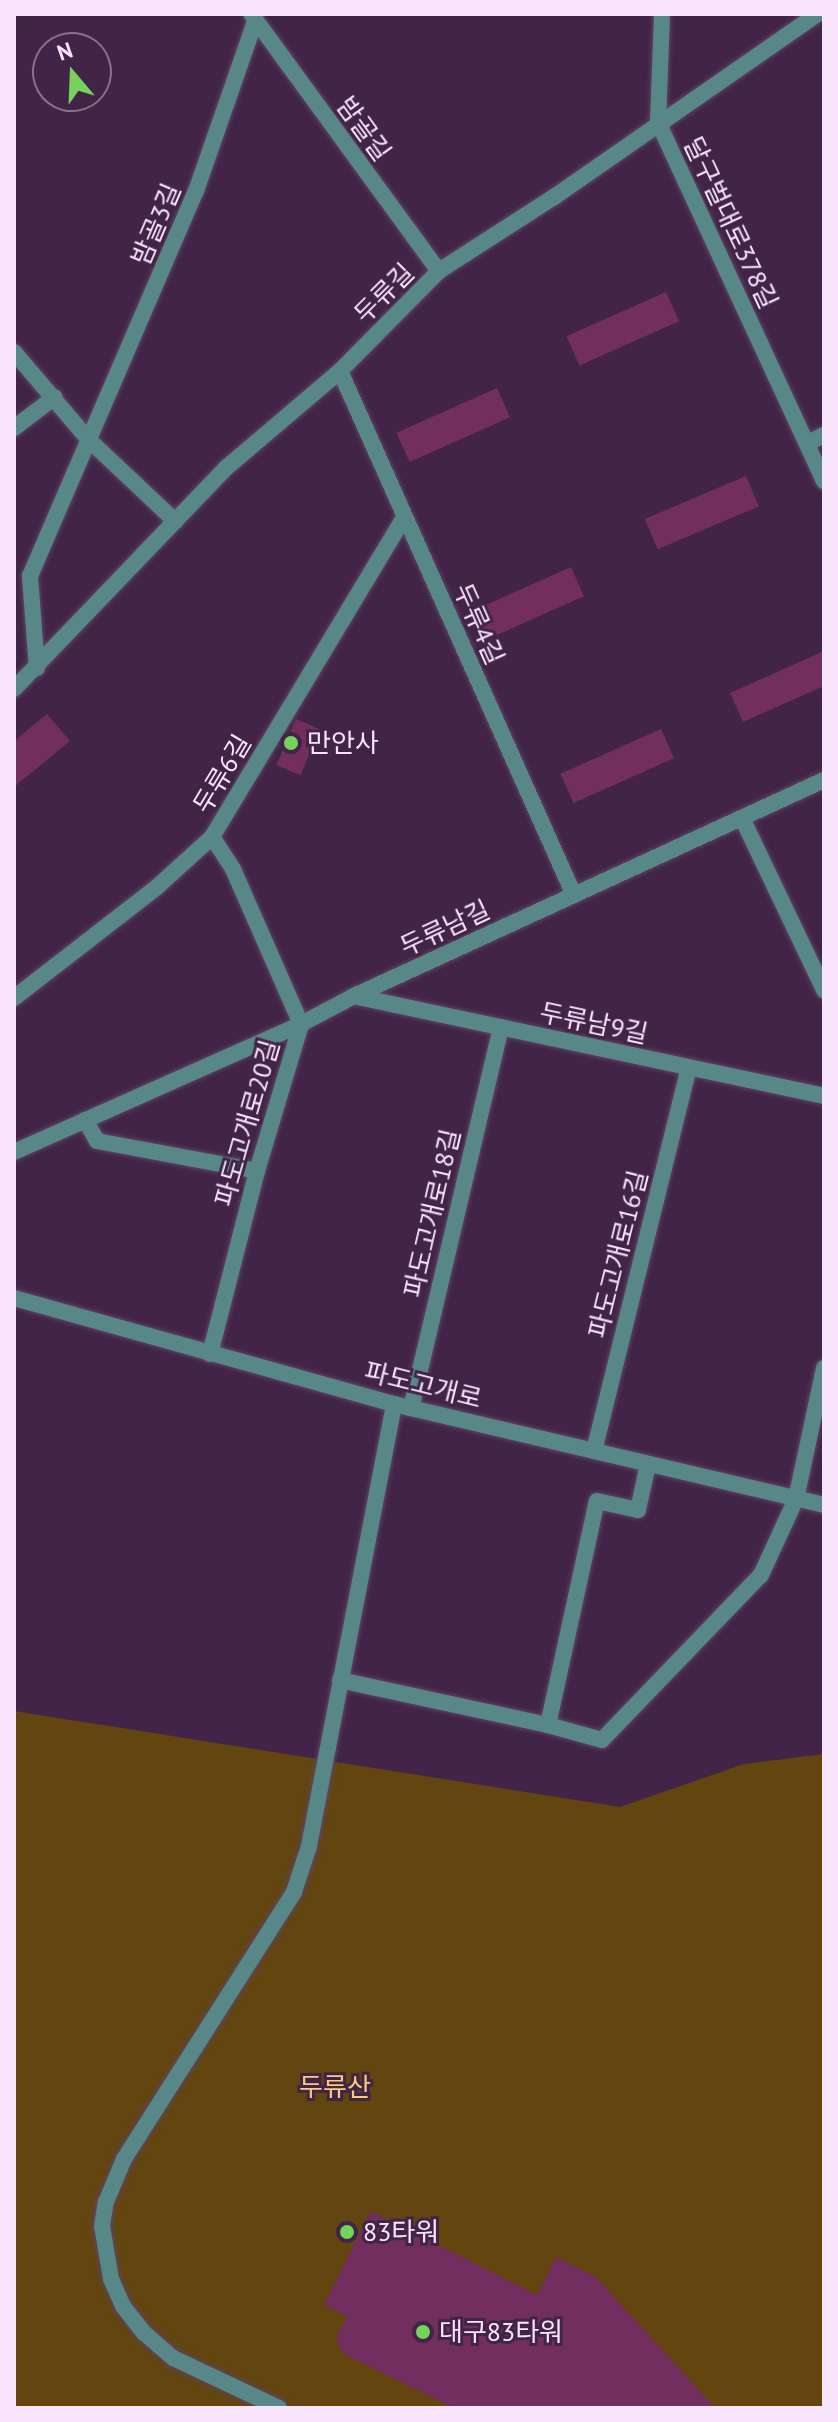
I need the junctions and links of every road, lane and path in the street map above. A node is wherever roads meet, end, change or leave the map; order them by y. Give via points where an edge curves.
1 (662, 14) edge
2 (817, 14) edge
3 (253, 18) edge
4 (658, 122) junction
5 (439, 271) junction
6 (14, 352) edge
7 (340, 371) junction
8 (55, 397) junction
9 (14, 428) edge
10 (824, 435) edge
11 (88, 439) junction
12 (808, 443) junction
13 (824, 482) edge
14 (404, 518) junction
15 (175, 521) junction
16 (37, 668) junction
17 (14, 689) edge
18 (824, 780) edge
19 (742, 818) junction
20 (212, 837) junction
21 (574, 895) junction
22 (824, 990) edge
23 (354, 996) junction
24 (14, 998) edge
25 (301, 1024) junction
26 (501, 1028) junction
27 (689, 1068) junction
28 (824, 1096) edge
29 (85, 1120) junction
30 (14, 1152) edge
31 (257, 1171) junction
32 (14, 1298) edge
33 (210, 1354) junction
34 (824, 1368) edge
35 (402, 1406) junction
36 (594, 1451) junction
37 (648, 1464) junction
38 (796, 1499) junction
39 (824, 1505) edge
40 (340, 1680) junction
41 (548, 1725) junction
42 (279, 2408) edge

1 - 4 street, 달구벌대로378길
2 - 4 street, 두류길
3 - 5 street, 밤골길
3 - 11 street, 밤골3길 via 196,191
4 - 5 street, 두류길
4 - 12 street, 달구벌대로378길
5 - 7 street, 두류길
6 - 8 street
7 - 14 street, 두류4길
7 - 15 street, 두류길 via 226,468
8 - 9 street
8 - 11 street
10 - 12 street
11 - 15 street
11 - 16 street via 30,576
12 - 13 street, 달구벌대로378길
14 - 20 street, 두류6길
14 - 21 street, 두류4길
15 - 16 street, 두류길
16 - 17 street, 두류길
18 - 19 street, 두류남길
19 - 21 street, 두류남길
19 - 22 street
20 - 24 street, 두류6길 via 157,887
20 - 25 street, 파도고개로20길 via 233,869
21 - 23 street, 두류남길
23 - 25 street, 두류남길
23 - 26 street, 두류남9길
25 - 29 street, 두류남길
25 - 31 street, 파도고개로20길
26 - 27 street, 두류남9길
26 - 35 street, 파도고개로18길
27 - 28 street, 두류남9길
27 - 36 street, 파도고개로16길
29 - 30 street, 두류남길
29 - 31 street via 97,1141
31 - 33 street, 파도고개로20길
32 - 33 street, 파도고개로
33 - 35 street, 파도고개로
34 - 38 street
35 - 36 street, 파도고개로
35 - 40 street, 파도고개로18길
36 - 37 street, 파도고개로
37 - 38 street, 파도고개로
37 - 41 street via 638,1510 597,1501
38 - 39 street, 파도고개로
38 - 41 street via 761,1575 602,1740
40 - 41 street
40 - 42 street, 파도고개로18길 via 309,1846 294,1892 124,2159 102,2226 111,2279 144,2333 173,2358

